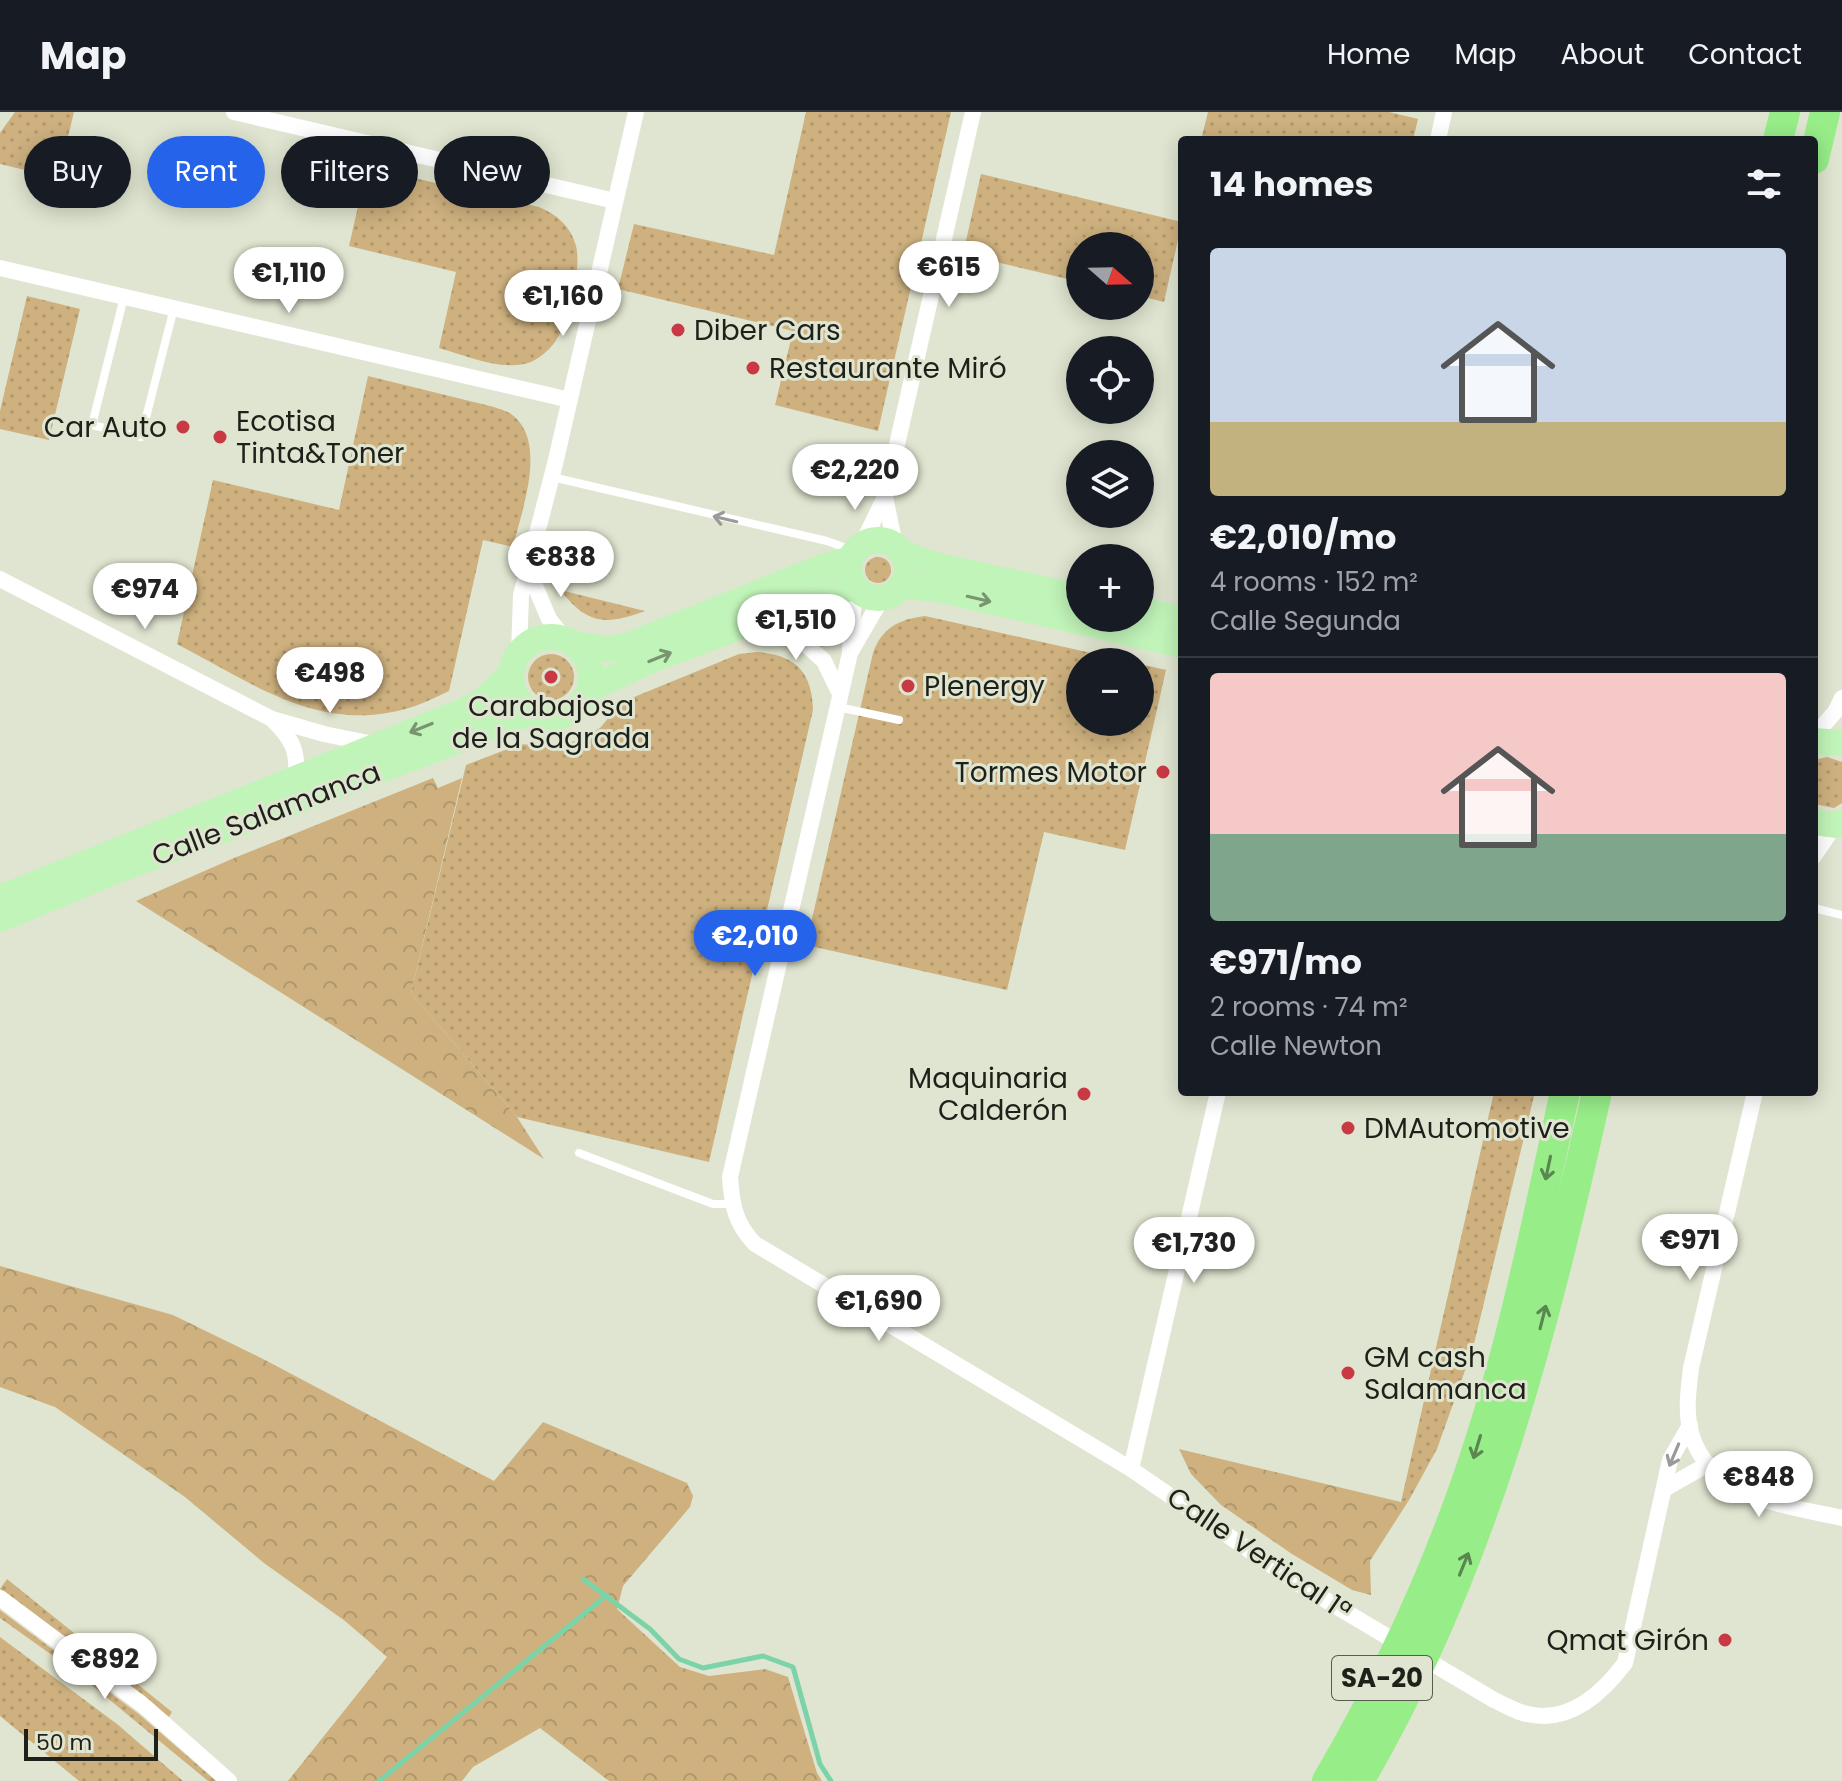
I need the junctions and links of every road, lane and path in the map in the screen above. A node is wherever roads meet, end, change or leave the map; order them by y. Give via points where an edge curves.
1 (234, 112) edge
2 (636, 112) edge
3 (973, 112) edge
4 (1444, 112) edge
5 (1785, 112) edge
6 (1825, 112) edge
7 (1439, 136) edge
8 (1779, 136) edge
9 (1818, 142) edge
10 (615, 201) junction
11 (0, 268) edge
12 (124, 297) junction
13 (174, 308) junction
14 (570, 400) junction
15 (552, 477) junction
16 (885, 497) junction
17 (899, 550) junction
18 (856, 551) junction
19 (529, 572) junction
20 (0, 579) edge
21 (855, 587) junction
22 (892, 592) junction
23 (1066, 594) edge
24 (1154, 613) edge
25 (1178, 618) edge
26 (764, 619) junction
27 (571, 643) junction
28 (1178, 644) edge
29 (850, 653) junction
30 (515, 664) junction
31 (589, 689) junction
32 (1842, 698) edge
33 (839, 701) junction
34 (532, 712) junction
35 (272, 719) junction
36 (899, 720) dead end
37 (1818, 733) edge
38 (1818, 739) edge
39 (1842, 743) edge
40 (379, 745) junction
41 (296, 778) junction
42 (1830, 823) edge
43 (1818, 848) edge
44 (109, 863) junction
45 (1818, 909) edge
46 (6, 910) edge
47 (1842, 915) edge
48 (1217, 1096) edge
49 (1564, 1096) edge
50 (1596, 1096) edge
51 (1754, 1096) edge
52 (579, 1153) dead end
53 (732, 1204) junction
54 (1690, 1425) junction
55 (1708, 1464) junction
56 (1131, 1469) junction
57 (1666, 1488) junction
58 (1842, 1518) edge
59 (0, 1598) edge
60 (1423, 1629) junction
61 (1366, 1742) junction
62 (229, 1781) edge
63 (1327, 1781) edge
64 (1359, 1781) edge

1 - 10 street
2 - 10 street
3 - 16 street
4 - 7 street
5 - 8 highway
6 - 9 highway
10 - 14 street
11 - 12 street
12 - 13 street
12 - 13 lane via 92,425 141,437
13 - 14 street
14 - 15 street
18 -> 15 lane
15 - 19 street
16 - 17 street
16 - 18 street
17 - 18 main road via 879,540
17 - 22 main road via 907,570
17 - 23 main road via 943,567
18 - 21 main road via 849,573
18 - 27 main road via 629,645 609,649
19 - 27 street via 549,619
19 - 30 street via 521,595
20 - 35 street
21 - 22 main road via 869,595
21 - 26 main road
21 - 29 street
22 -> 28 main road via 938,589
22 - 29 street
24 - 25 main road
31 -> 26 main road
26 - 33 street via 800,639 824,661
27 - 30 main road via 546,637 526,646
27 - 31 main road via 588,661
29 - 33 street
30 - 34 main road via 514,692
30 -> 40 main road, Calle Salamanca via 482,701
31 - 34 main road via 565,714
32 - 37 street
33 - 36 lane
33 - 53 street via 730,1177
34 - 44 main road, Calle Salamanca
35 - 40 street
35 - 41 street via 288,735 298,758
38 - 39 main road
40 - 41 main road, Calle Salamanca
41 - 44 main road, Calle Salamanca
42 - 43 street
44 - 46 main road, Calle Salamanca
45 - 47 lane
48 - 56 street
49 -> 60 highway, SA-20 via 1495,1389
60 -> 50 highway, SA-20 via 1484,1512 1524,1392
51 - 54 street via 1691,1368
52 - 53 lane via 713,1204
53 - 56 street, Calle Vertical 1ª via 742,1230 769,1254
54 - 55 street
54 -> 57 street, Calle Vertical 1ª via 1670,1460
55 - 57 street
55 - 58 street via 1737,1490
56 - 57 street, Calle Vertical 1ª via 1297,1583 1494,1700 1524,1714 1551,1715 1582,1706 1607,1688 1625,1663
59 - 62 street via 143,1705
60 - 61 highway, SA-20
61 - 63 highway, SA-20
61 - 64 highway, SA-20

